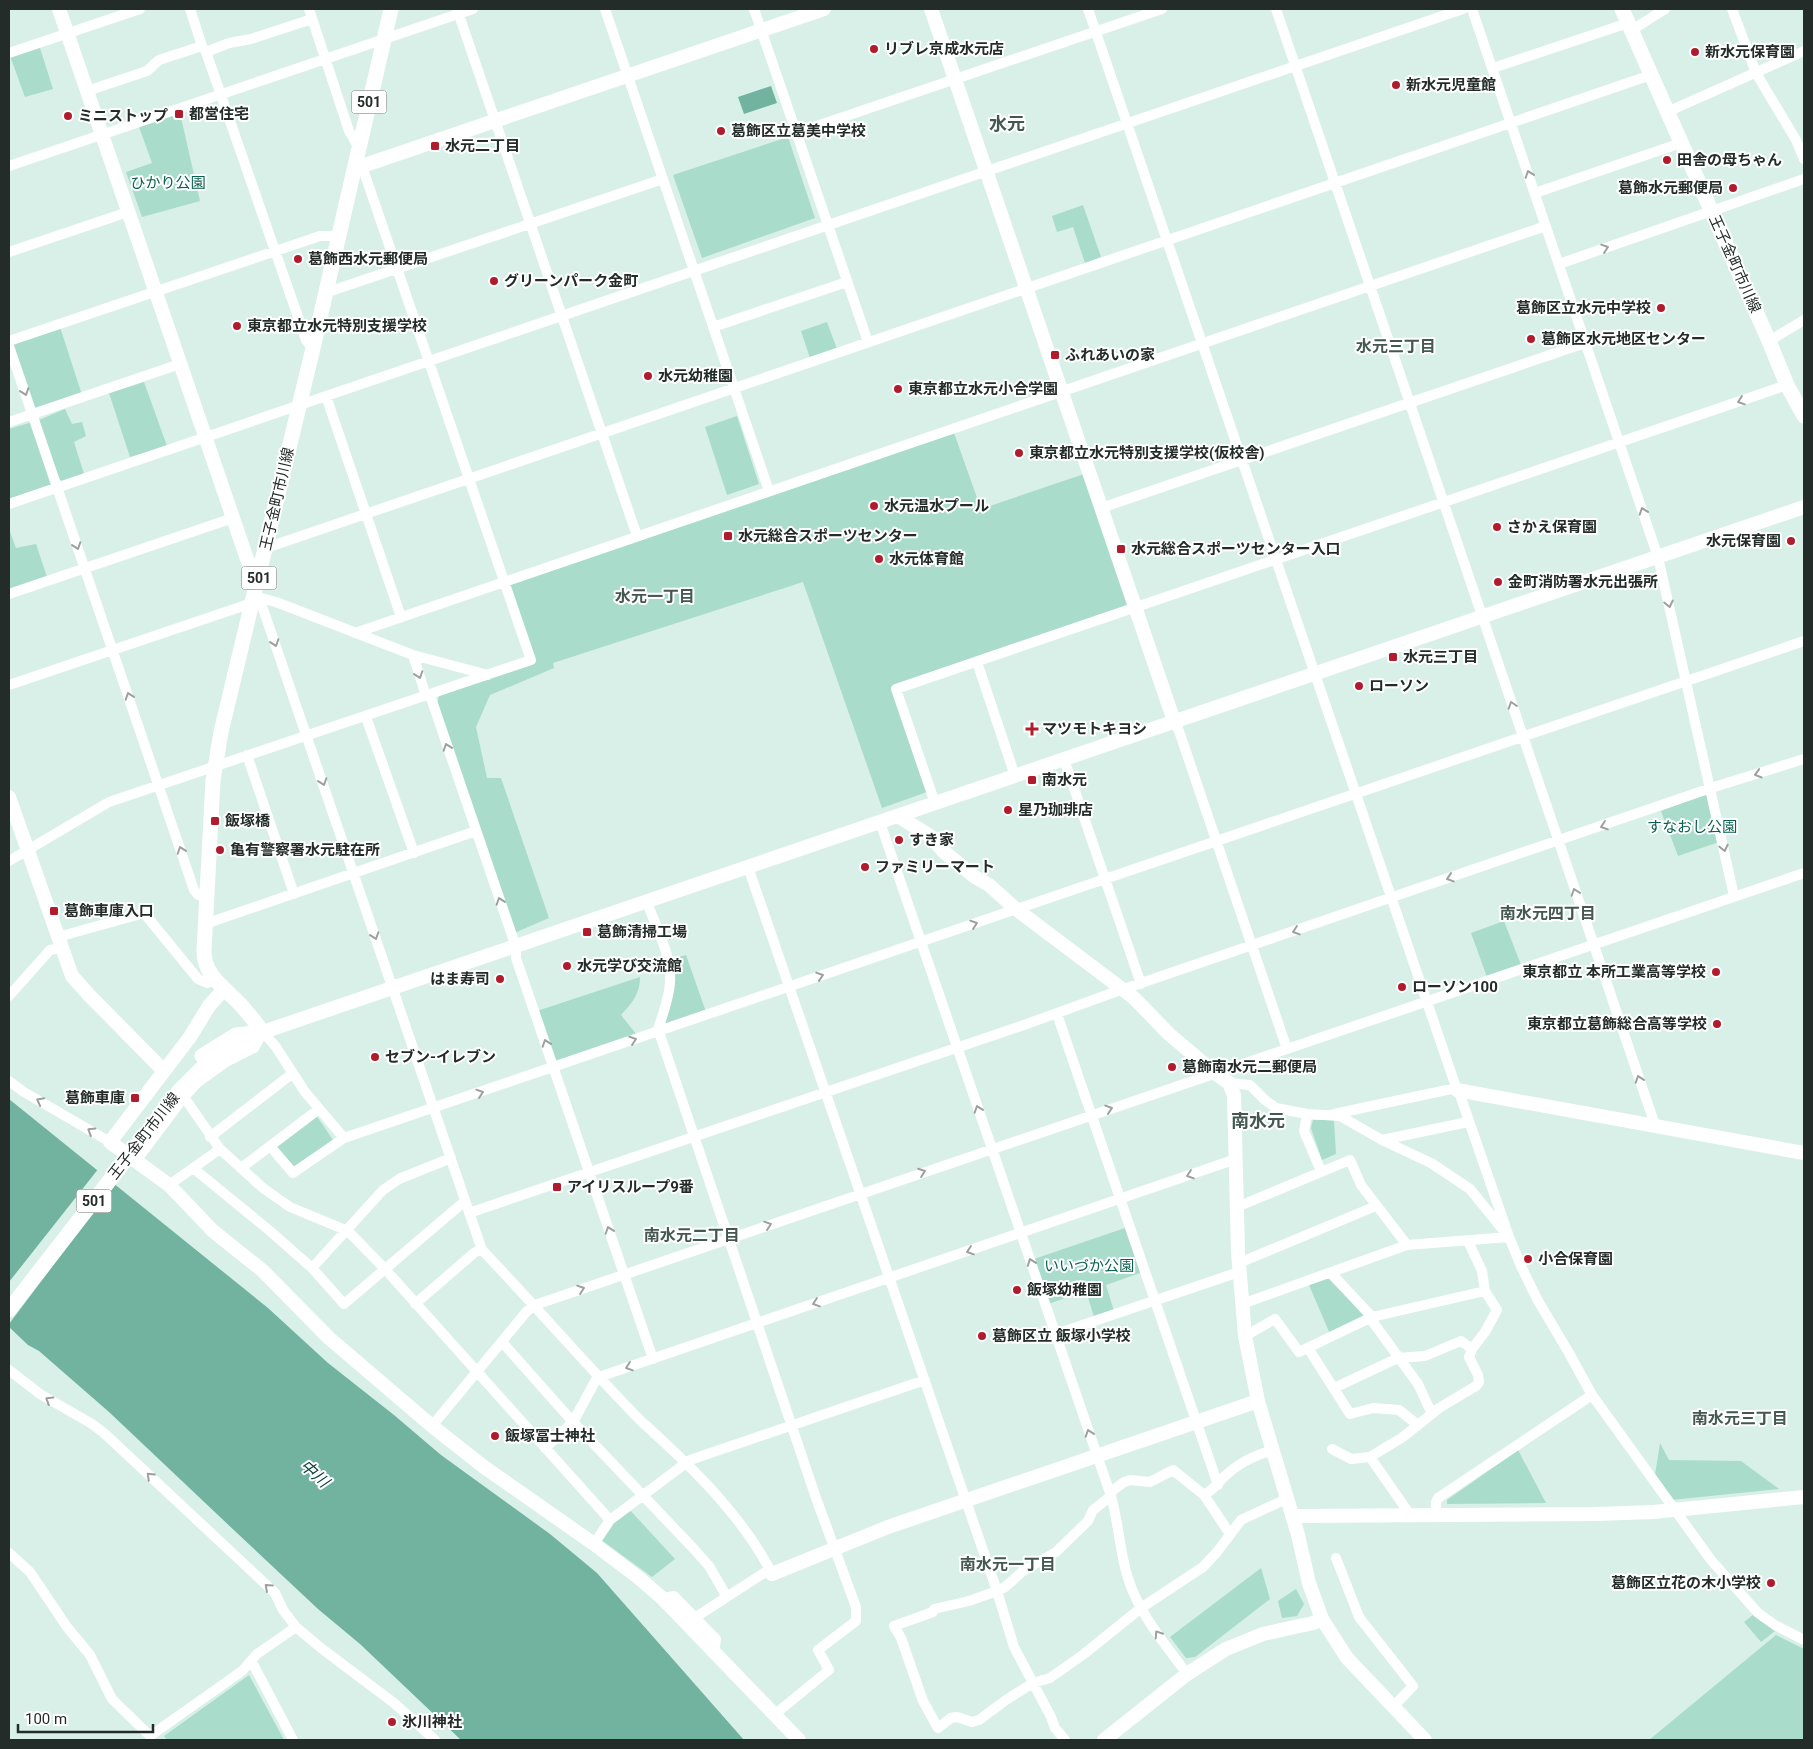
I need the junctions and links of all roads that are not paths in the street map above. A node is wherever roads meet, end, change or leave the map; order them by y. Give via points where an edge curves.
1 (59, 9) edge
2 (140, 9) edge
3 (190, 9) edge
4 (309, 9) edge
5 (391, 9) edge
6 (472, 9) edge
7 (605, 9) edge
8 (754, 9) edge
9 (824, 9) edge
10 (931, 9) edge
11 (1088, 9) edge
12 (1162, 9) edge
13 (1276, 9) edge
14 (1463, 9) edge
15 (1472, 9) edge
16 (1665, 9) edge
17 (1732, 9) edge
18 (458, 11) edge
19 (312, 19) junction
20 (1627, 21) edge
21 (761, 30) junction
22 (1095, 31) junction
23 (67, 33) junction
24 (384, 38) junction
25 (204, 49) junction
26 (1804, 51) edge
27 (9, 52) edge
28 (325, 58) junction
29 (1295, 65) junction
30 (1493, 68) junction
31 (1756, 73) junction
32 (1651, 75) junction
33 (628, 76) junction
34 (955, 79) junction
35 (87, 91) junction
36 (221, 94) junction
37 (1667, 112) junction
38 (495, 120) junction
39 (1127, 123) junction
40 (1511, 123) junction
41 (796, 133) junction
42 (102, 134) junction
43 (1681, 143) junction
44 (359, 148) junction
45 (1804, 159) edge
46 (359, 165) junction
47 (9, 166) edge
48 (986, 171) junction
49 (663, 179) junction
50 (1804, 179) edge
51 (1336, 183) junction
52 (1535, 193) junction
53 (128, 212) junction
54 (1711, 212) junction
55 (530, 224) junction
56 (828, 225) junction
57 (1546, 226) junction
58 (339, 236) junction
59 (1168, 240) junction
60 (274, 251) junction
61 (9, 252) edge
62 (1559, 264) junction
63 (398, 270) junction
64 (694, 271) junction
65 (847, 282) junction
66 (1371, 286) junction
67 (1026, 288) junction
68 (156, 292) junction
69 (325, 294) junction
70 (562, 316) junction
71 (1804, 320) edge
72 (714, 327) junction
73 (1769, 341) junction
74 (9, 342) edge
75 (868, 342) junction
76 (1202, 343) junction
77 (1585, 343) junction
78 (314, 344) junction
79 (9, 346) edge
80 (429, 360) junction
81 (180, 364) junction
82 (1787, 385) junction
83 (734, 388) junction
84 (1061, 391) junction
85 (326, 396) junction
86 (1410, 403) junction
87 (298, 405) junction
88 (1803, 411) edge
89 (32, 414) junction
90 (9, 422) edge
91 (602, 433) junction
92 (206, 437) junction
93 (1620, 442) junction
94 (1242, 460) junction
95 (469, 479) junction
96 (58, 487) junction
97 (770, 491) junction
98 (1444, 502) junction
99 (9, 504) edge
100 (1804, 507) edge
101 (1101, 508) junction
102 (366, 514) junction
103 (233, 518) junction
104 (637, 536) junction
105 (266, 548) junction
106 (1658, 557) junction
107 (1276, 559) junction
108 (85, 568) junction
109 (259, 576) junction
110 (504, 581) junction
111 (9, 594) edge
112 (255, 599) junction
113 (1135, 608) junction
114 (401, 617) junction
115 (1482, 617) junction
116 (355, 632) junction
117 (1804, 641) edge
118 (113, 649) junction
119 (412, 655) junction
120 (977, 662) junction
121 (1315, 674) junction
122 (488, 675) junction
123 (1686, 681) junction
124 (9, 685) edge
125 (428, 695) junction
126 (366, 716) junction
127 (1174, 721) junction
128 (307, 736) junction
129 (1522, 737) junction
130 (247, 755) junction
131 (1064, 759) junction
132 (1804, 760) edge
133 (215, 766) junction
134 (1015, 776) junction
135 (159, 786) junction
136 (1711, 788) junction
137 (1356, 794) junction
138 (9, 797) edge
139 (935, 803) junction
140 (898, 816) junction
141 (880, 822) junction
142 (476, 831) junction
143 (1558, 841) junction
144 (1216, 842) junction
145 (27, 850) junction
146 (414, 853) junction
147 (9, 861) edge
148 (748, 867) junction
149 (1804, 873) edge
150 (354, 874) junction
151 (1105, 879) junction
152 (294, 894) junction
153 (203, 896) junction
154 (1734, 896) junction
155 (1391, 898) junction
156 (647, 902) junction
157 (1016, 909) junction
158 (205, 924) junction
159 (60, 942) junction
160 (921, 942) junction
161 (1593, 945) junction
162 (1252, 946) junction
163 (516, 947) junction
164 (220, 984) junction
165 (1140, 984) junction
166 (790, 986) junction
167 (393, 989) junction
168 (1122, 990) junction
169 (9, 996) edge
170 (1426, 1002) junction
171 (1057, 1014) junction
172 (263, 1032) junction
173 (658, 1032) junction
174 (957, 1047) junction
175 (1287, 1049) junction
176 (554, 1067) junction
177 (293, 1073) junction
178 (1215, 1073) junction
179 (9, 1081) edge
180 (1230, 1083) junction
181 (175, 1086) junction
182 (1457, 1089) junction
183 (826, 1092) junction
184 (433, 1108) junction
185 (318, 1109) junction
186 (1092, 1114) junction
187 (1307, 1114) junction
188 (1328, 1115) junction
189 (1468, 1122) junction
190 (1655, 1125) junction
191 (694, 1136) junction
192 (210, 1137) junction
193 (344, 1138) junction
194 (1382, 1140) junction
195 (110, 1142) junction
196 (270, 1146) junction
197 (220, 1149) junction
198 (992, 1149) junction
199 (1804, 1153) edge
200 (451, 1158) junction
201 (1236, 1160) junction
202 (136, 1161) junction
203 (193, 1168) junction
204 (241, 1168) junction
205 (1322, 1171) junction
206 (589, 1172) junction
207 (169, 1185) junction
208 (861, 1194) junction
209 (1121, 1198) junction
210 (465, 1201) junction
211 (1376, 1206) junction
212 (1237, 1207) junction
213 (469, 1213) junction
214 (348, 1231) junction
215 (1020, 1233) junction
216 (1509, 1237) junction
217 (729, 1239) junction
218 (1468, 1241) junction
219 (1407, 1245) junction
220 (481, 1249) junction
221 (312, 1268) junction
222 (1239, 1268) junction
223 (385, 1269) junction
224 (1331, 1273) junction
225 (624, 1275) junction
226 (890, 1278) junction
227 (1485, 1291) junction
228 (9, 1296) edge
229 (1155, 1301) junction
230 (415, 1304) junction
231 (1242, 1304) junction
232 (535, 1305) junction
233 (9, 1310) edge
234 (1371, 1318) junction
235 (757, 1323) junction
236 (1056, 1334) junction
237 (1245, 1336) junction
238 (502, 1342) junction
239 (1308, 1348) junction
240 (1472, 1349) junction
241 (653, 1358) junction
242 (1398, 1358) junction
243 (9, 1370) edge
244 (477, 1373) junction
245 (598, 1377) junction
246 (925, 1380) junction
247 (1334, 1388) junction
248 (1592, 1395) junction
249 (1258, 1401) junction
250 (1432, 1414) junction
251 (573, 1422) junction
252 (1197, 1422) junction
253 (792, 1425) junction
254 (1418, 1425) junction
255 (432, 1426) junction
256 (545, 1448) junction
257 (1332, 1449) dead end
258 (1273, 1450) junction
259 (1097, 1456) junction
260 (1370, 1457) junction
261 (686, 1463) junction
262 (1218, 1486) junction
263 (642, 1495) junction
264 (1204, 1495) junction
265 (1111, 1496) junction
266 (1804, 1497) edge
267 (1286, 1499) junction
268 (966, 1500) junction
269 (1673, 1510) junction
270 (1436, 1515) junction
271 (1292, 1516) junction
272 (1411, 1516) junction
273 (610, 1520) junction
274 (1230, 1534) junction
275 (594, 1544) junction
276 (834, 1548) junction
277 (9, 1553) edge
278 (1336, 1558) dead end
279 (771, 1571) junction
280 (997, 1591) junction
281 (727, 1597) junction
282 (662, 1598) junction
283 (1141, 1608) junction
284 (696, 1617) junction
285 (1322, 1619) junction
286 (296, 1627) junction
287 (1804, 1640) edge
288 (714, 1653) junction
289 (252, 1662) junction
290 (1186, 1674) junction
291 (1033, 1683) junction
292 (1393, 1707) junction
293 (774, 1715) junction
294 (293, 1740) edge
295 (435, 1740) edge
296 (799, 1740) edge
297 (1065, 1740) edge
298 (1104, 1740) edge
299 (1425, 1740) edge

1 - 23 street
2 - 23 street
3 - 25 street
4 - 19 street
5 - 24 main road, 王子金町市川線 / 501
6 - 18 street
7 - 33 street
8 - 21 street
9 - 21 street
10 - 34 street
11 - 22 street
12 - 22 street
13 - 29 street
14 - 29 street
15 - 30 street
16 - 20 street
17 - 31 street
18 - 24 street
18 - 38 street
19 - 25 street via 251,39
19 - 28 street
20 - 30 street
20 - 32 main road, 王子金町市川線
21 - 33 street
21 - 41 street
22 - 34 street
22 - 39 street
23 - 27 street
23 - 35 street
24 - 28 street
24 - 44 main road, 王子金町市川線 / 501
25 - 35 street via 158,60 147,71
25 - 36 street
26 - 31 street
28 - 36 street
28 - 44 street via 349,132
29 - 39 street
29 - 51 street
30 - 40 street
31 - 37 street
31 - 45 street
32 - 37 main road, 王子金町市川線
32 - 40 street
33 - 38 street
33 - 49 street
34 - 41 street
34 - 48 street
35 - 42 street
36 - 42 street
36 - 60 street
37 - 43 main road, 王子金町市川線
38 - 46 street
38 - 55 street
39 - 48 street
39 - 59 street
40 - 51 street
52 -> 40 street
41 - 56 street
42 - 47 street
42 - 53 street
43 - 52 street
43 - 54 main road, 王子金町市川線
44 - 46 main road, 王子金町市川線 / 501
46 - 58 main road, 王子金町市川線 / 501
46 - 63 street
48 - 56 street
48 - 67 street
49 - 55 street
49 - 64 street
50 - 54 street
51 - 59 street
51 - 66 street
52 - 57 street
53 - 61 street
53 - 68 street
62 -> 54 street
54 - 73 main road, 王子金町市川線
55 - 63 street
55 - 70 street
56 - 64 street
56 - 65 street
57 - 62 street
57 - 66 street
58 - 60 street via 320,236
58 - 69 main road, 王子金町市川線 / 501
59 - 67 street
59 - 76 street
60 - 68 street
60 - 78 street via 306,340 308,344
62 - 77 street
63 - 69 street
63 - 80 street
64 - 70 street
64 - 72 street
65 - 72 street
65 - 75 street
66 - 76 street
66 - 86 street
67 - 75 street
67 - 84 street
68 - 74 street
68 - 81 street
69 - 78 main road, 王子金町市川線 / 501
70 - 80 street
70 - 91 street
71 - 73 street
72 - 83 street
73 - 82 main road, 王子金町市川線
75 - 83 street
76 - 84 street
76 - 94 street
77 - 86 street
77 - 93 street
78 - 87 main road, 王子金町市川線 / 501
79 -> 89 street
80 - 85 street
80 - 95 street
81 - 89 street
81 - 92 street
82 - 88 main road, 王子金町市川線
82 -> 93 street
83 - 91 street
83 - 97 street
84 - 97 street
84 - 101 street
85 - 87 street
85 - 102 street
86 - 94 street
86 - 98 street
87 - 92 street
87 - 105 main road, 王子金町市川線 / 501
89 - 90 street
89 - 96 street
91 - 95 street
91 - 104 street
92 - 96 street
92 - 103 street
93 - 98 street
106 -> 93 street
94 - 101 street
94 - 107 street
95 - 102 street
95 - 110 street
96 - 99 street
96 -> 108 street
97 - 104 street
98 - 107 street
98 - 115 street
100 - 106 street
101 - 113 street
102 - 105 street
102 - 114 street
103 - 108 street
103 - 109 street via 249,564
104 - 110 street
105 - 109 main road, 王子金町市川線 / 501
106 - 115 street
106 -> 123 street
107 - 113 street
107 - 121 street
108 - 111 street
108 - 118 street
109 - 112 main road, 王子金町市川線 / 501
110 - 114 street
110 - 122 street via 531,660
112 - 116 street via 276,602
112 - 118 street
112 -> 128 street
112 - 133 main road, 王子金町市川線 / 501
113 - 120 street
113 - 127 street
114 - 116 street
115 - 121 street
129 -> 115 street
116 - 119 street
117 - 123 street
118 - 124 street
135 -> 118 street
119 - 122 street
119 -> 125 street
120 - 134 street
120 - 139 street via 896,689
121 - 127 street
121 - 137 street
122 - 125 street
123 - 129 street
123 - 136 street
125 - 126 street
142 -> 125 street
126 - 128 street
126 - 146 street
127 - 131 street
127 - 144 street
128 - 130 street
128 -> 150 street
129 - 137 street
129 - 143 street
130 - 133 street
130 - 152 street
131 - 134 street
131 - 151 street
132 -> 136 street
133 - 135 street
133 - 153 main road, 王子金町市川線 / 501
134 - 139 street
135 - 145 street via 109,802
153 -> 135 street via 194,890
136 -> 143 street
136 -> 154 street
137 - 144 street
137 - 155 street
138 - 145 street
139 - 140 street
140 - 141 street
140 - 157 street via 930,836 952,858
141 - 148 street
141 - 160 street
142 - 146 street
163 -> 142 street
143 -> 155 street
161 -> 143 street
144 - 151 street
144 - 162 street
145 - 147 street
145 - 159 street
146 - 150 street
148 - 156 street
148 - 166 street
149 - 154 street
150 - 152 street
150 -> 167 street
151 - 157 street
151 - 165 street
152 - 158 street
153 - 158 main road, 王子金町市川線 / 501
154 - 161 street
155 -> 162 street
155 - 170 street
156 - 163 street
156 - 173 street via 670,970 670,986
160 -> 157 street
157 - 168 street
158 - 164 main road, 王子金町市川線 / 501 via 205,962
159 - 164 street via 144,913 198,979
159 - 169 street
159 - 181 street via 75,980
166 -> 160 street
160 - 174 street
161 - 170 street
190 -> 161 street
162 - 165 street
162 - 175 street
163 - 167 street
176 -> 163 street via 516,958
164 - 172 main road, 王子金町市川線 / 501
164 - 181 street via 190,1037
165 - 168 street
166 - 173 street
166 - 183 street
167 - 172 street
167 - 184 street
168 - 171 street
168 - 178 street
170 - 175 street
170 - 182 street
171 - 174 street
171 - 186 street
172 - 177 street
172 - 181 main road, 王子金町市川線 / 501 via 236,1035 219,1044 194,1061
176 -> 173 street
173 - 191 street
174 - 183 street
198 -> 174 street
175 - 178 street
184 -> 176 street
176 - 206 street
177 - 185 street
177 - 192 street
178 - 180 street
186 -> 178 street
195 -> 179 street
180 - 187 street via 1250,1085 1276,1108
180 - 201 street via 1234,1095
181 - 192 street
181 - 195 street
181 - 202 street
181 - 228 main road, 王子金町市川線 / 501
181 - 233 main road, 王子金町市川線 / 501
182 - 188 street
182 - 189 street
182 - 190 street
183 - 191 street
183 - 208 street
184 - 193 street
184 - 200 street
185 - 193 street
185 - 196 street
186 - 198 street
186 - 209 street
187 - 188 street
187 - 205 street via 1304,1131
188 - 194 street via 1340,1116
189 - 194 street
189 - 216 street
190 - 199 street
191 - 206 street
191 - 217 street
192 - 197 street
193 - 196 street via 293,1173
194 - 216 street via 1431,1163 1470,1189
195 - 202 street
196 - 204 street
197 - 203 street
197 - 204 street
208 -> 198 street
198 - 215 street
200 - 210 street
200 - 214 street via 394,1182
201 -> 209 street
201 - 212 street
202 - 207 street
203 - 207 street
203 - 221 street
204 - 214 street via 262,1188 290,1207
205 - 211 street via 1350,1160 1361,1185
205 - 212 street
206 - 213 street
225 -> 206 street
207 - 255 street via 213,1231 263,1271 329,1338
217 -> 208 street
208 - 226 street
209 - 215 street
209 - 229 street
210 - 213 street
210 - 223 street
211 - 219 street
211 - 222 street
212 - 222 street
213 - 220 street
214 - 221 street
214 - 223 street
215 -> 226 street
236 -> 215 street
216 - 218 street
216 - 248 street via 1537,1299
217 - 225 street
217 - 235 street
218 - 219 street
218 - 227 street via 1482,1271
219 - 224 street
220 - 230 street
220 - 232 street
221 - 223 street via 344,1304
222 - 229 street
222 - 231 street
223 - 230 street
224 - 231 street
224 - 234 street
232 -> 225 street
225 - 241 street
226 -> 235 street
226 - 246 street
227 - 234 street
227 - 240 street via 1498,1310
229 - 236 street
229 - 252 street
230 - 244 street
231 - 237 street
232 - 238 street
232 - 245 street
234 - 239 street
234 - 242 street
235 - 241 street
235 - 253 street
259 -> 236 street
237 - 239 street via 1275,1319 1299,1352
237 - 249 street
238 - 244 street
238 - 251 street
239 - 247 street
240 - 242 street via 1461,1341 1425,1356
240 - 250 street via 1469,1357 1479,1382
241 -> 245 street
242 - 247 street
242 - 250 street via 1418,1384
286 -> 243 street via 275,1594 104,1433 40,1394
244 - 255 street
244 - 256 street
245 - 251 street
245 - 261 street
246 - 253 street
246 - 268 street
247 - 254 street via 1350,1414 1373,1408 1399,1410
248 - 269 street
248 - 270 street via 1438,1498
249 - 252 street
249 - 258 street
250 - 254 street
251 - 256 street
251 - 263 street
252 - 259 street
252 - 262 street
253 - 261 street
253 - 276 street
254 - 260 street
255 - 275 street
256 - 273 street
257 - 260 street via 1351,1459
258 - 262 street via 1248,1459
258 - 267 street
259 - 265 street
259 - 268 street
260 - 272 street
261 - 263 street
261 - 279 street via 744,1529
262 - 264 street
263 - 273 street
263 - 281 street via 708,1566
264 - 265 street via 1173,1470 1150,1482 1124,1482 1112,1491
264 - 274 street
265 - 280 street via 1093,1510 1088,1521 1056,1552
265 - 283 street via 1126,1571
266 - 269 street
267 - 271 street
267 - 274 street via 1241,1520
268 - 276 street
268 - 280 street
269 - 270 street
269 - 287 street via 1711,1560 1758,1612
270 - 272 street
271 - 272 street
271 - 285 street via 1304,1554 1308,1583
273 - 275 street
274 - 283 street via 1203,1567
275 - 282 street
276 - 279 street
276 - 293 street via 856,1607 856,1621 818,1650 829,1670
277 - 289 street via 30,1572 67,1628 90,1655 112,1699 150,1736
278 - 292 street via 1359,1617 1413,1686
279 - 281 street
280 - 291 street via 1014,1647
280 - 291 street via 934,1609 894,1626 917,1687 938,1728 951,1718 979,1720
281 - 284 street
282 - 284 street via 674,1596
282 - 288 street
290 -> 283 street
283 - 291 street via 1050,1678
284 - 288 street via 716,1639
285 - 290 street via 1242,1641
285 - 292 street via 1347,1658
286 - 289 street via 257,1654
286 - 295 street
288 - 293 street
289 - 294 street
290 - 298 street
291 - 297 street via 1055,1728
292 - 299 street
293 - 296 street

